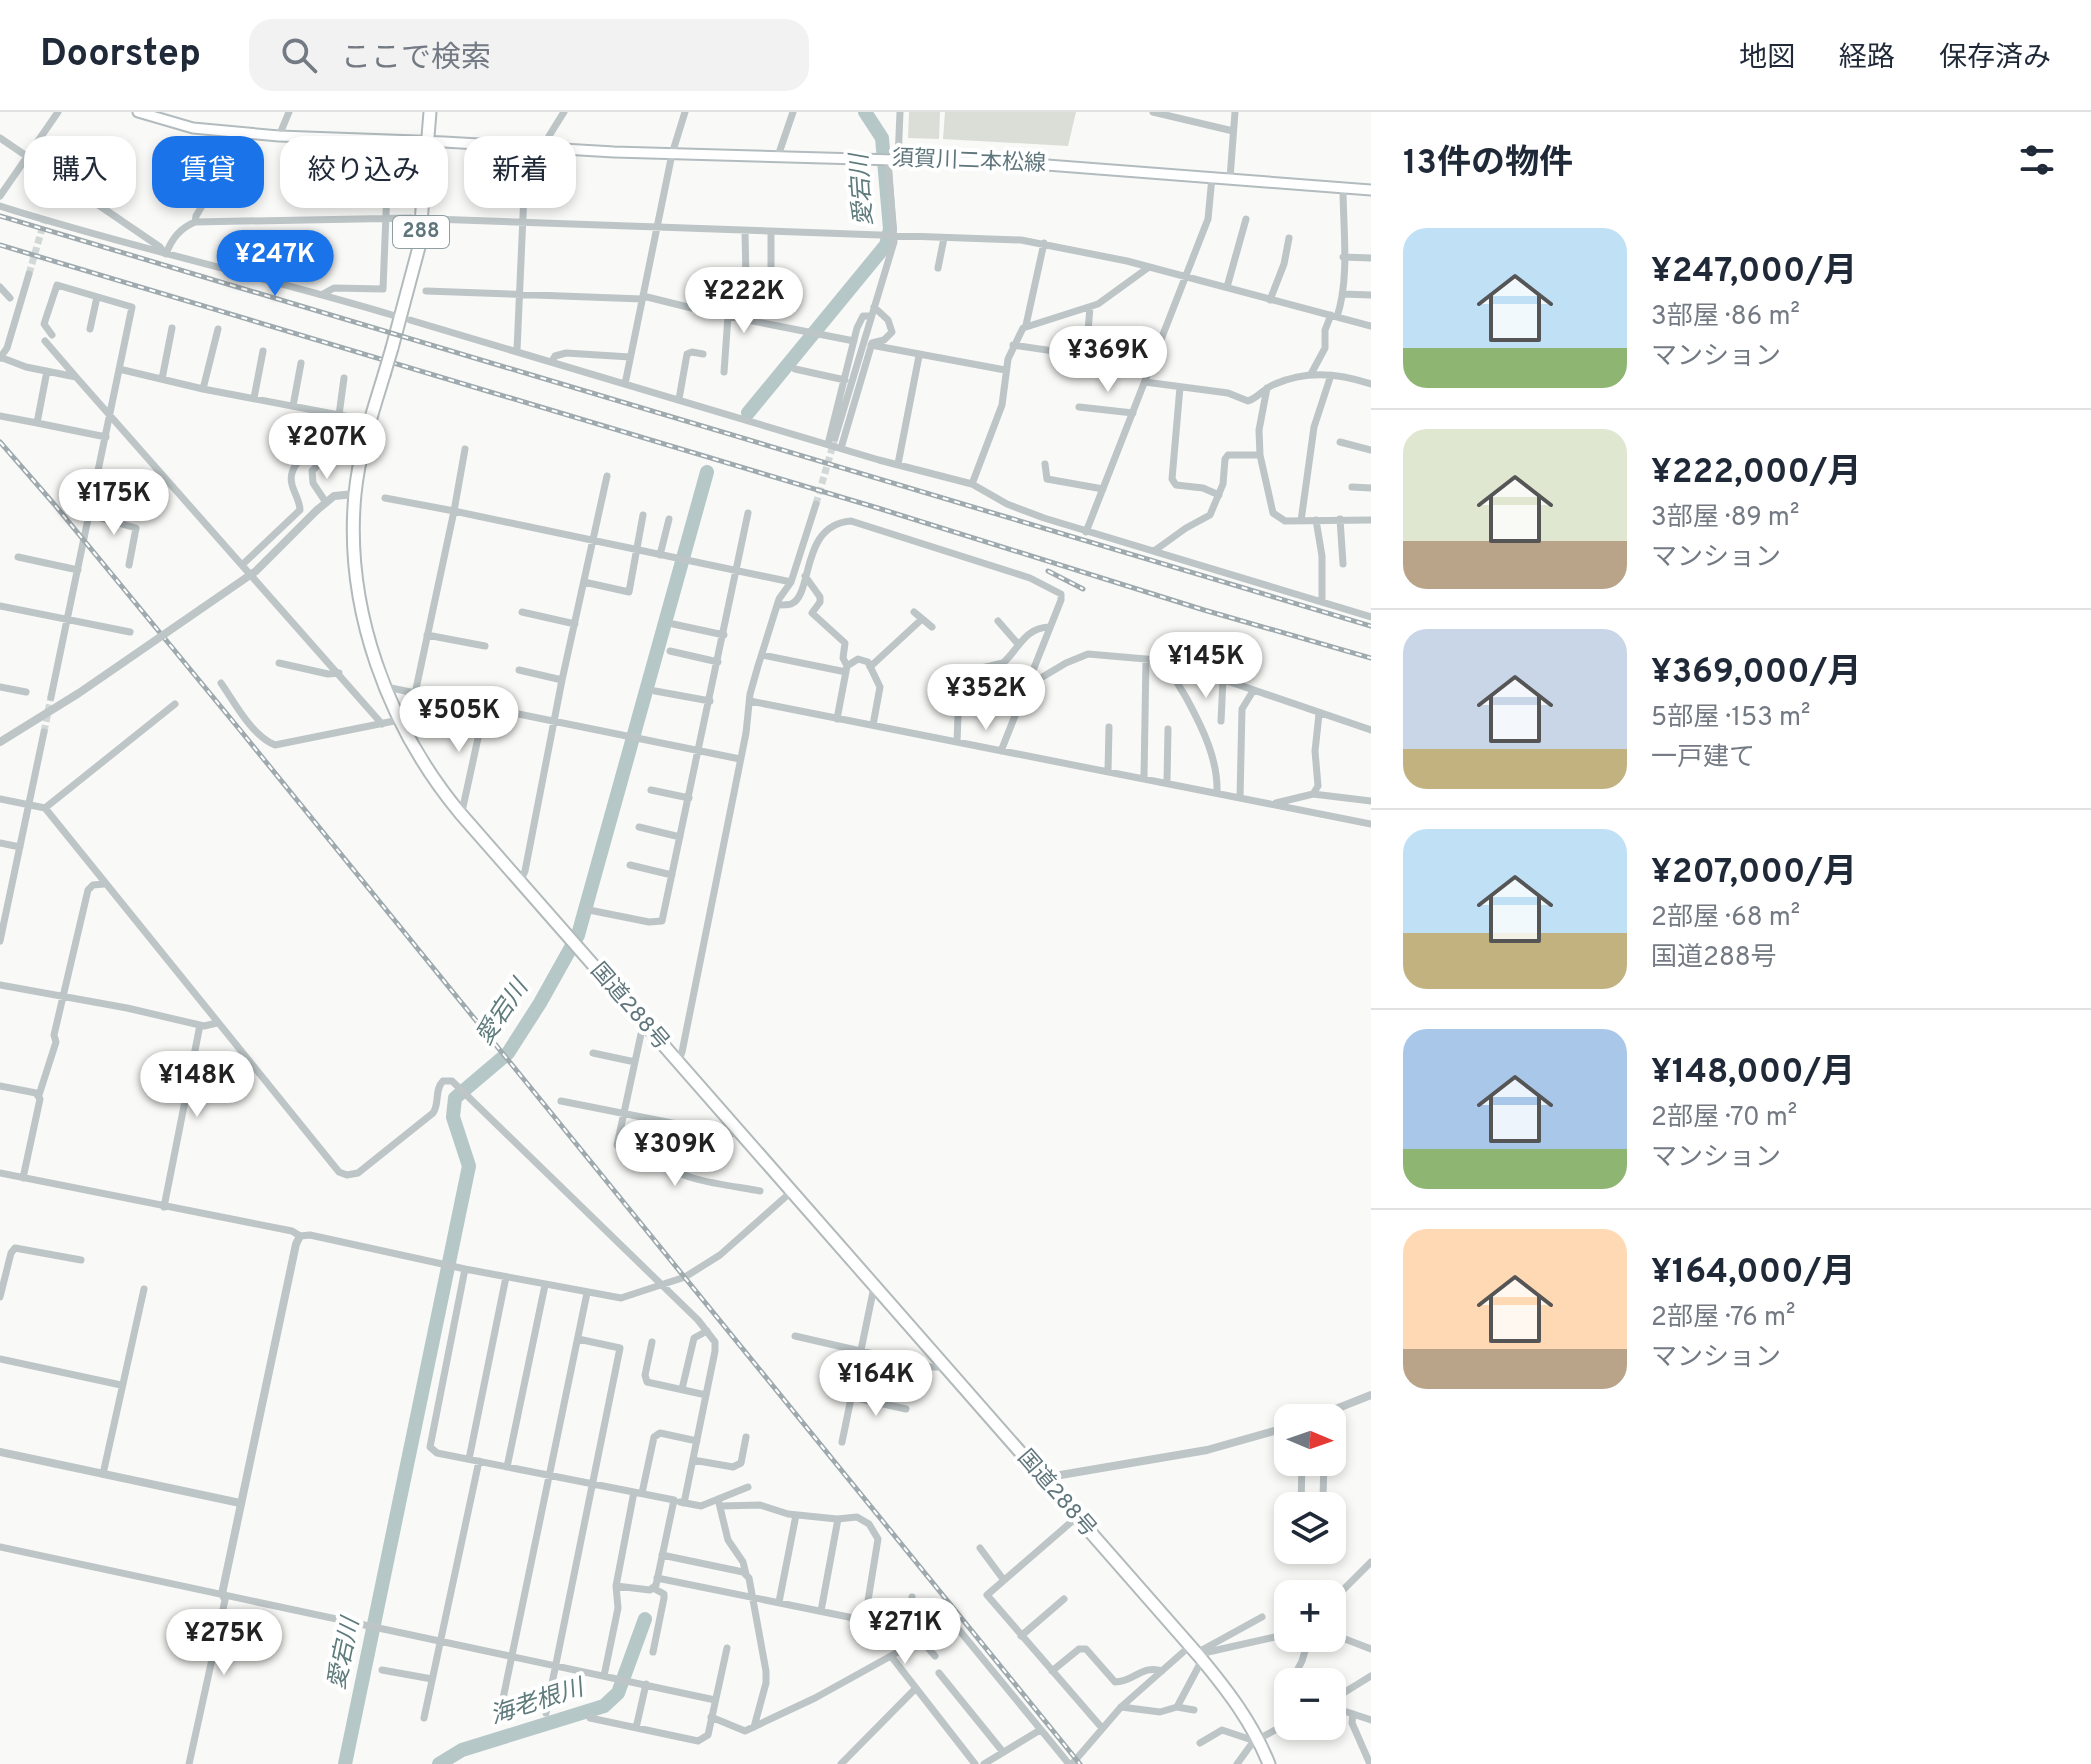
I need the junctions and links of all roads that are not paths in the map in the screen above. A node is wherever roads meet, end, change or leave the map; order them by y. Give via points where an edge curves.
1 (58, 112) edge
2 (138, 112) edge
3 (289, 112) edge
4 (430, 112) edge
5 (564, 112) edge
6 (685, 112) edge
7 (793, 112) edge
8 (900, 112) edge
9 (1153, 112) edge
10 (1235, 112) edge
11 (1233, 131) junction
12 (232, 133) junction
13 (42, 136) edge
14 (279, 136) joint
15 (428, 136) edge
16 (549, 136) edge
17 (0, 138) edge
18 (576, 150) edge
19 (24, 153) edge
20 (672, 154) junction
21 (778, 156) junction
22 (893, 160) junction
23 (24, 163) edge
24 (1212, 177) junction
25 (1230, 178) junction
26 (1343, 188) junction
27 (1371, 190) edge
28 (0, 196) edge
29 (0, 206) edge
30 (104, 208) edge
31 (386, 208) edge
32 (422, 208) edge
33 (524, 208) edge
34 (386, 218) junction
35 (411, 218) dead end
36 (433, 219) dead end
37 (1246, 219) dead end
38 (195, 222) junction
39 (523, 223) junction
40 (657, 227) junction
41 (745, 231) junction
42 (771, 232) junction
43 (894, 237) junction
44 (944, 238) junction
45 (1289, 238) dead end
46 (1044, 243) junction
47 (166, 254) junction
48 (1343, 257) junction
49 (1371, 258) edge
50 (1149, 267) junction
51 (938, 268) dead end
52 (29, 274) tunnel mouth
53 (1185, 277) junction
54 (746, 279) dead end
55 (0, 287) edge
56 (1227, 287) junction
57 (771, 290) dead end
58 (426, 291) dead end
59 (323, 294) junction
60 (1342, 294) junction
61 (1371, 295) edge
62 (521, 296) junction
63 (97, 297) junction
64 (10, 298) dead end
65 (642, 298) junction
66 (1270, 300) junction
67 (1090, 307) junction
68 (872, 311) junction
69 (392, 315) dead end
70 (728, 316) junction
71 (1334, 316) junction
72 (410, 320) dead end
73 (1026, 325) junction
74 (1371, 326) edge
75 (172, 328) dead end
76 (90, 329) dead end
77 (218, 329) dead end
78 (865, 343) junction
79 (1013, 345) junction
80 (517, 350) junction
81 (263, 351) dead end
82 (703, 354) dead end
83 (919, 356) junction
84 (1086, 356) junction
85 (0, 357) edge
86 (630, 357) junction
87 (1115, 360) dead end
88 (552, 361) junction
89 (301, 363) dead end
90 (119, 369) junction
91 (795, 369) dead end
92 (1005, 370) junction
93 (47, 371) junction
94 (724, 372) dead end
95 (1311, 374) junction
96 (1331, 375) junction
97 (76, 377) junction
98 (344, 378) dead end
99 (162, 379) junction
100 (845, 380) junction
101 (1145, 382) junction
102 (625, 384) junction
103 (1371, 384) edge
104 (1180, 387) junction
105 (1267, 388) junction
106 (203, 389) junction
107 (254, 398) junction
108 (679, 399) junction
109 (293, 406) junction
110 (1079, 407) dead end
111 (1133, 413) junction
112 (109, 414) junction
113 (339, 415) junction
114 (0, 416) edge
115 (37, 423) junction
116 (106, 437) junction
117 (832, 441) junction
118 (1340, 442) dead end
119 (841, 448) junction
120 (465, 449) dead end
121 (1371, 450) edge
122 (1260, 455) junction
123 (898, 464) junction
124 (1045, 464) dead end
125 (607, 476) dead end
126 (972, 484) junction
127 (1352, 487) dead end
128 (1371, 488) edge
129 (1103, 489) junction
130 (355, 494) junction
131 (1219, 495) junction
132 (385, 498) dead end
133 (325, 501) junction
134 (816, 504) tunnel mouth
135 (454, 511) junction
136 (748, 513) dead end
137 (90, 515) junction
138 (643, 515) dead end
139 (669, 519) dead end
140 (1340, 519) junction
141 (1316, 520) junction
142 (1371, 520) edge
143 (1301, 521) junction
144 (1086, 532) junction
145 (593, 539) junction
146 (637, 550) junction
147 (1154, 551) junction
148 (660, 555) junction
149 (18, 557) dead end
150 (1343, 564) dead end
151 (129, 565) dead end
152 (242, 565) junction
153 (78, 570) junction
154 (736, 571) junction
155 (805, 576) junction
156 (584, 582) junction
157 (791, 582) junction
158 (1322, 601) junction
159 (778, 605) junction
160 (0, 606) edge
161 (522, 612) dead end
162 (914, 612) dead end
163 (1371, 617) edge
164 (68, 619) junction
165 (922, 619) junction
166 (998, 621) dead end
167 (575, 624) junction
168 (673, 624) dead end
169 (932, 627) dead end
170 (1049, 627) junction
171 (130, 632) dead end
172 (427, 635) junction
173 (724, 635) junction
174 (1018, 644) junction
175 (485, 646) dead end
176 (670, 651) dead end
177 (762, 655) junction
178 (1146, 659) junction
179 (1169, 661) junction
180 (718, 662) junction
181 (279, 663) dead end
182 (870, 667) junction
183 (846, 669) junction
184 (519, 670) dead end
185 (339, 673) junction
186 (1028, 679) junction
187 (1223, 679) junction
188 (562, 680) junction
189 (221, 683) dead end
190 (385, 686) junction
191 (0, 687) edge
192 (416, 691) junction
193 (655, 691) dead end
194 (1253, 691) junction
195 (26, 692) dead end
196 (51, 697) tunnel mouth
197 (710, 701) junction
198 (750, 701) junction
199 (175, 704) dead end
200 (485, 706) junction
201 (1319, 714) junction
202 (837, 719) junction
203 (399, 720) junction
204 (1221, 721) dead end
205 (554, 722) junction
206 (382, 724) junction
207 (873, 725) junction
208 (1109, 727) dead end
209 (1168, 729) dead end
210 (1371, 730) edge
211 (44, 732) tunnel mouth
212 (405, 732) junction
213 (0, 742) edge
214 (957, 742) junction
215 (699, 751) junction
216 (1001, 751) junction
217 (740, 759) junction
218 (1108, 771) junction
219 (1144, 777) junction
220 (1167, 781) junction
221 (651, 790) dead end
222 (1217, 792) junction
223 (1313, 794) junction
224 (689, 798) junction
225 (1240, 798) junction
226 (0, 799) edge
227 (1371, 801) edge
228 (1274, 804) junction
229 (28, 805) junction
230 (45, 808) junction
231 (460, 813) junction
232 (1371, 824) edge
233 (639, 827) dead end
234 (680, 837) junction
235 (0, 843) edge
236 (20, 847) junction
237 (630, 865) dead end
238 (672, 875) junction
239 (520, 882) junction
240 (104, 884) junction
241 (589, 910) dead end
242 (0, 941) edge
243 (0, 985) edge
244 (64, 997) junction
245 (217, 1023) junction
246 (200, 1025) junction
247 (646, 1026) junction
248 (593, 1053) dead end
249 (635, 1062) junction
250 (678, 1062) junction
251 (0, 1086) edge
252 (39, 1095) junction
253 (561, 1101) dead end
254 (624, 1114) junction
255 (670, 1123) junction
256 (739, 1133) junction
257 (662, 1159) junction
258 (0, 1173) edge
259 (23, 1178) junction
260 (760, 1191) dead end
261 (791, 1192) junction
262 (164, 1207) junction
263 (300, 1236) junction
264 (81, 1260) dead end
265 (465, 1269) junction
266 (506, 1277) junction
267 (545, 1285) junction
268 (662, 1285) junction
269 (874, 1287) junction
270 (144, 1289) dead end
271 (587, 1293) junction
272 (0, 1297) edge
273 (707, 1331) junction
274 (795, 1336) dead end
275 (578, 1339) junction
276 (652, 1342) dead end
277 (861, 1351) junction
278 (0, 1359) edge
279 (944, 1367) junction
280 (121, 1385) junction
281 (682, 1389) junction
282 (706, 1395) junction
283 (1371, 1395) edge
284 (852, 1397) junction
285 (1346, 1406) edge
286 (906, 1409) dead end
287 (1274, 1431) edge
288 (746, 1437) dead end
289 (697, 1441) junction
290 (842, 1442) dead end
291 (0, 1452) edge
292 (469, 1459) junction
293 (693, 1460) junction
294 (479, 1461) junction
295 (507, 1467) junction
296 (103, 1474) junction
297 (549, 1475) junction
298 (1043, 1478) junction
299 (592, 1483) junction
300 (748, 1487) dead end
301 (638, 1492) junction
302 (674, 1500) junction
303 (719, 1502) junction
304 (240, 1503) junction
305 (684, 1503) junction
306 (796, 1515) junction
307 (1077, 1517) junction
308 (838, 1519) junction
309 (0, 1547) edge
310 (980, 1548) dead end
311 (662, 1555) junction
312 (1371, 1562) edge
313 (746, 1574) junction
314 (657, 1578) junction
315 (1003, 1579) junction
316 (616, 1586) junction
317 (1346, 1587) edge
318 (653, 1588) junction
319 (222, 1594) junction
320 (753, 1597) junction
321 (912, 1597) dead end
322 (1064, 1599) dead end
323 (779, 1602) junction
324 (821, 1611) junction
325 (1262, 1617) dead end
326 (865, 1619) junction
327 (906, 1627) junction
328 (932, 1634) junction
329 (1021, 1636) junction
330 (1274, 1637) edge
331 (1346, 1639) edge
332 (921, 1640) junction
333 (440, 1641) junction
334 (727, 1648) dead end
335 (1371, 1649) edge
336 (653, 1652) dead end
337 (1197, 1654) junction
338 (512, 1656) junction
339 (891, 1656) junction
340 (935, 1656) dead end
341 (555, 1665) junction
342 (382, 1670) dead end
343 (1052, 1671) junction
344 (1162, 1671) junction
345 (939, 1673) dead end
346 (604, 1676) junction
347 (1371, 1676) edge
348 (432, 1679) junction
349 (646, 1684) junction
350 (916, 1688) junction
351 (1346, 1692) edge
352 (715, 1700) junction
353 (1121, 1707) junction
354 (1177, 1707) junction
355 (1194, 1710) dead end
356 (1346, 1710) edge
357 (546, 1713) dead end
358 (1353, 1714) junction
359 (711, 1717) junction
360 (424, 1718) dead end
361 (499, 1718) dead end
362 (590, 1718) dead end
363 (1371, 1720) edge
364 (754, 1727) junction
365 (636, 1728) junction
366 (1102, 1728) junction
367 (1040, 1730) junction
368 (1274, 1731) edge
369 (1257, 1740) junction
370 (1200, 1743) dead end
371 (1003, 1752) junction
372 (189, 1764) edge
373 (841, 1764) edge
374 (975, 1764) edge
375 (984, 1764) edge
376 (1070, 1764) edge
377 (1237, 1764) edge
378 (1269, 1764) edge
379 (1370, 1764) edge

1 - 13 street
2 - 12 main road, 須賀川二本松線
3 - 14 street
4 - 15 highway, 国道288号 / 288
5 - 16 street
6 - 20 street
7 - 21 street
8 - 22 street
9 - 11 street
10 - 11 street
11 - 25 street
12 - 14 main road, 須賀川二本松線
12 - 38 street via 220,176
17 - 19 street
18 - 20 main road, 須賀川二本松線
20 - 21 main road, 須賀川二本松線
20 - 40 street
21 - 22 main road, 須賀川二本松線
22 - 24 main road, 須賀川二本松線 via 1048,164
22 - 43 street
23 - 28 street
24 - 25 main road, 須賀川二本松線
24 - 53 street via 1208,219
25 - 26 main road, 須賀川二本松線
26 - 27 main road, 須賀川二本松線
26 - 48 street
29 - 47 street
30 - 47 street
31 - 34 street
32 - 130 highway, 国道288号 / 288, bridge via 419,247 363,446
33 - 39 street
34 - 35 street
34 - 38 street
34 - 59 street via 383,289 334,288
36 - 39 street
37 - 56 street
38 - 47 street via 170,243
39 - 40 street
39 - 62 street
40 - 41 street
40 - 65 street
41 - 42 street
41 - 54 street
42 - 43 street
42 - 57 street
43 - 44 street
43 - 68 street
44 - 46 street
44 - 51 street
45 - 66 street
46 - 50 street
46 - 73 street
47 - 59 street
48 - 49 street
48 - 60 street
50 - 53 street
50 - 67 street
52 - 85 street
53 - 56 street
53 - 101 street
55 - 64 street
56 - 66 street
58 - 62 street
59 - 69 street
60 - 61 street
60 - 71 street
62 - 65 street
62 - 80 street
63 - 76 street
63 - 90 street via 132,307
63 - 97 street via 57,285 44,324
65 - 70 street
65 - 86 street
66 - 71 street
67 - 73 street
67 - 84 street
68 - 78 street
68 - 78 street via 886,317 892,329 887,339
70 - 78 street
70 - 94 street
71 - 74 street
71 - 95 street
72 - 80 street
73 - 79 street
75 - 99 street
77 - 106 street
78 - 83 street
78 - 100 street
78 - 117 street
78 - 119 street
79 - 84 street
79 - 92 street
80 - 88 street
81 - 107 street
82 - 108 street via 687,354
83 - 92 street
83 - 123 street
84 - 87 street
85 - 93 street
86 - 88 street via 566,353
86 - 102 street
88 - 102 street
89 - 109 street
90 - 99 street
90 - 112 street
91 - 100 street
92 - 126 street via 1002,405
93 - 97 street
93 - 115 street
95 - 96 street
95 - 105 street
96 - 103 street
96 - 143 street via 1314,427
97 - 112 street
98 - 113 street
99 - 106 street
100 - 117 street
101 - 104 street
101 - 111 street
102 - 108 street
104 - 105 street via 1248,401
104 - 131 street via 1172,479 1176,485
105 - 122 street via 1259,419
106 - 107 street
107 - 109 street
108 - 117 street
109 - 113 street
110 - 111 street
111 - 129 street
112 - 116 street
112 - 152 street
113 - 133 street via 348,422 342,440 312,471
113 - 152 street via 331,437 292,473 300,510
114 - 115 street
115 - 116 street
116 - 137 street
117 - 119 street
118 - 121 street
119 - 123 street
120 - 135 street
122 - 131 street via 1228,455
122 - 143 street via 1273,513 1285,521
123 - 126 street
124 - 129 street via 1047,479
125 - 145 street
126 - 144 street via 1007,504
127 - 128 street
129 - 144 street
130 - 133 street
130 - 190 highway, 国道288号 / 288 via 360,595
131 - 147 street via 1210,515
132 - 135 street
133 - 213 street, bridge via 256,571
134 - 157 street
135 - 145 street
135 - 172 street
136 - 154 street
137 - 151 street via 136,528
137 - 153 street
138 - 146 street
139 - 148 street
140 - 141 street
140 - 142 street
140 - 150 street
141 - 143 street
141 - 158 street
144 - 147 street
145 - 146 street
145 - 156 street
146 - 148 street
146 - 156 street via 629,592
147 - 158 street
148 - 154 street
149 - 153 street
152 - 185 street
153 - 164 street
154 - 157 street
154 - 173 street
155 - 159 street via 794,603
155 - 170 street via 827,529 858,522 1056,590 1062,597
155 - 183 street via 820,597 812,613 845,643
156 - 167 street
157 - 159 street
158 - 163 street
159 - 177 street
160 - 164 street
161 - 167 street
162 - 165 street
164 - 171 street
164 - 196 street
165 - 169 street
165 - 182 street
166 - 174 street
167 - 188 street
168 - 173 street
170 - 174 street via 1036,629
170 - 186 street
172 - 175 street
172 - 192 street
173 - 180 street
174 - 214 street via 1003,663 977,667 961,686
176 - 180 street
177 - 183 street
177 - 198 street
178 - 179 street
178 - 186 street via 1088,654 1039,679
178 - 219 street
179 - 187 street
179 - 222 street via 1205,735
180 - 197 street
181 - 185 street
182 - 183 street via 858,659
182 - 207 street via 880,687
183 - 202 street
184 - 188 street
185 - 206 street
186 - 216 street
187 - 194 street
187 - 204 street
188 - 205 street
189 - 206 street via 258,732 275,745
190 - 192 street
190 - 203 highway, 国道288号 / 288
191 - 195 street
192 - 200 street
192 - 212 street
193 - 197 street
194 - 201 street
194 - 225 street via 1242,709
197 - 215 street
198 - 202 street
198 - 217 street
199 - 230 street
200 - 205 street
200 - 231 street
201 - 210 street
201 - 223 street via 1318,786
202 - 207 street
203 - 206 street
203 - 212 highway, 国道288号 / 288
205 - 215 street
205 - 239 street
207 - 214 street
208 - 218 street
209 - 220 street
211 - 229 street
212 - 231 highway, 国道288号 / 288
214 - 216 street
215 - 217 street
215 - 224 street
216 - 218 street
217 - 250 street
218 - 219 street
219 - 220 street
220 - 222 street
221 - 224 street
222 - 225 street
223 - 227 street
223 - 228 street
224 - 234 street
225 - 228 street
226 - 229 street
228 - 232 street
229 - 230 street
229 - 236 street
230 - 240 street
231 - 239 highway, 国道288号 / 288
233 - 234 street
234 - 238 street
235 - 236 street
236 - 242 street
237 - 238 street
238 - 241 street via 660,923
239 - 247 highway, 国道288号 / 288
240 - 244 street via 88,890
240 - 245 street
243 - 244 street
244 - 246 street
244 - 252 street
245 - 246 street
245 - 268 street via 344,1174 358,1173 433,1113 441,1082 455,1082
246 - 262 street
247 - 249 street
247 - 250 highway, 国道288号 / 288
248 - 249 street
249 - 254 street
250 - 256 highway, 国道288号 / 288
251 - 252 street
252 - 259 street
253 - 254 street
254 - 255 street
254 - 257 street via 618,1148
255 - 256 street
255 - 257 street
256 - 261 highway, 国道288号 / 288
257 - 260 street via 669,1169 689,1177
258 - 259 street
259 - 262 street
261 - 268 street via 720,1255
261 - 269 highway, 国道288号 / 288
262 - 263 street
263 - 265 street
263 - 304 street
264 - 272 street via 15,1248
265 - 266 street
265 - 292 street via 430,1447
266 - 267 street
266 - 292 street
267 - 271 street
267 - 295 street
268 - 271 street via 621,1298
268 - 273 street
269 - 277 street
269 - 279 highway, 国道288号 / 288
270 - 280 street
271 - 275 street
273 - 281 street via 694,1338
273 - 282 street via 716,1345
274 - 277 street
275 - 297 street
275 - 299 street via 620,1348
276 - 281 street via 647,1382
277 - 279 street
277 - 284 street
278 - 280 street
279 - 298 highway, 国道288号 / 288
280 - 296 street
281 - 282 street
282 - 289 street
283 - 285 street
284 - 286 street
284 - 290 street
287 - 298 street via 1207,1450
288 - 293 street via 741,1463 733,1467
289 - 293 street
289 - 301 street via 660,1433 654,1437
291 - 296 street
292 - 294 street
293 - 305 street
294 - 295 street
294 - 333 street
295 - 297 street
296 - 304 street
297 - 299 street
297 - 338 street
298 - 307 highway, 国道288号 / 288
299 - 301 street
299 - 341 street
300 - 303 street
301 - 302 street
301 - 316 street
302 - 305 street
302 - 311 street
303 - 305 street via 697,1507
303 - 306 street
303 - 313 street via 728,1540
304 - 319 street
306 - 308 street
306 - 323 street
307 - 315 street
307 - 337 highway, 国道288号 / 288
308 - 324 street
308 - 326 street via 864,1520 878,1539
309 - 319 street
310 - 315 street
311 - 313 street
311 - 314 street
312 - 317 street
313 - 320 street
314 - 318 street
314 - 320 street
315 - 329 street via 987,1597
316 - 318 street
316 - 346 street via 618,1608
318 - 336 street via 664,1594
319 - 333 street
319 - 372 street via 225,1600
320 - 323 street
320 - 364 street via 766,1677
321 - 327 street
322 - 329 street
323 - 324 street
324 - 326 street
325 - 337 street
326 - 327 street
327 - 328 street
328 - 332 street
328 - 367 street via 958,1626
329 - 343 street
330 - 337 street
331 - 335 street
332 - 339 street
332 - 340 street
333 - 338 street
333 - 348 street
334 - 352 street
337 - 344 street
337 - 354 street
337 - 369 highway, 国道288号 / 288 via 1236,1701
338 - 341 street
338 - 361 street
339 - 350 street
339 - 364 street
341 - 346 street
341 - 357 street
342 - 348 street
343 - 344 street via 1079,1649 1086,1649 1115,1682 1143,1670
343 - 366 street
344 - 353 street
345 - 371 street
346 - 349 street
347 - 351 street
348 - 360 street
349 - 352 street
349 - 365 street
350 - 373 street
350 - 374 street
352 - 359 street
353 - 354 street via 1162,1712
353 - 366 street
354 - 355 street
356 - 358 street
358 - 363 street
358 - 379 street
359 - 364 street via 745,1731
359 - 365 street via 708,1735 698,1741
362 - 365 street
366 - 376 street
367 - 371 street
367 - 376 street
368 - 369 street
369 - 370 street via 1222,1730
369 - 377 street
369 - 378 highway, 国道288号 / 288
371 - 375 street

